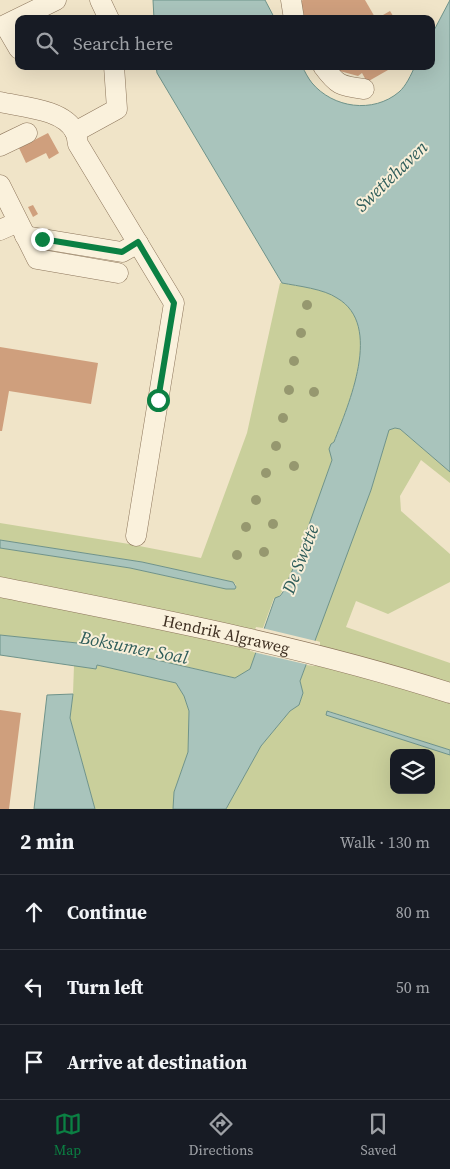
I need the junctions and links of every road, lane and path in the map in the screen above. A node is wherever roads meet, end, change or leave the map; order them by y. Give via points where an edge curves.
1 (56, 0) edge
2 (100, 0) edge
3 (291, 0) edge
4 (26, 15) edge
5 (107, 15) edge
6 (293, 15) edge
7 (15, 20) edge
8 (15, 42) edge
9 (113, 70) edge
10 (326, 70) edge
11 (364, 89) dead end
12 (0, 102) edge
13 (75, 132) junction
14 (27, 133) dead end
15 (0, 146) edge
16 (0, 185) edge
17 (22, 229) junction
18 (0, 230) edge
19 (138, 242) junction
20 (118, 273) dead end
21 (136, 536) dead end
22 (0, 587) edge
23 (450, 693) edge

1 - 4 street
2 - 5 street
3 - 6 street
7 - 8 street via 6,25
9 - 13 street via 117,109
10 - 11 street via 333,80 344,86
12 - 13 street via 50,112
13 - 19 street via 78,144
14 - 15 street
16 - 17 street
17 - 18 street
17 - 19 street via 122,252
17 - 20 street via 37,259
19 - 21 street via 174,303
22 - 23 street, Hendrik Algraweg via 143,615 318,655

